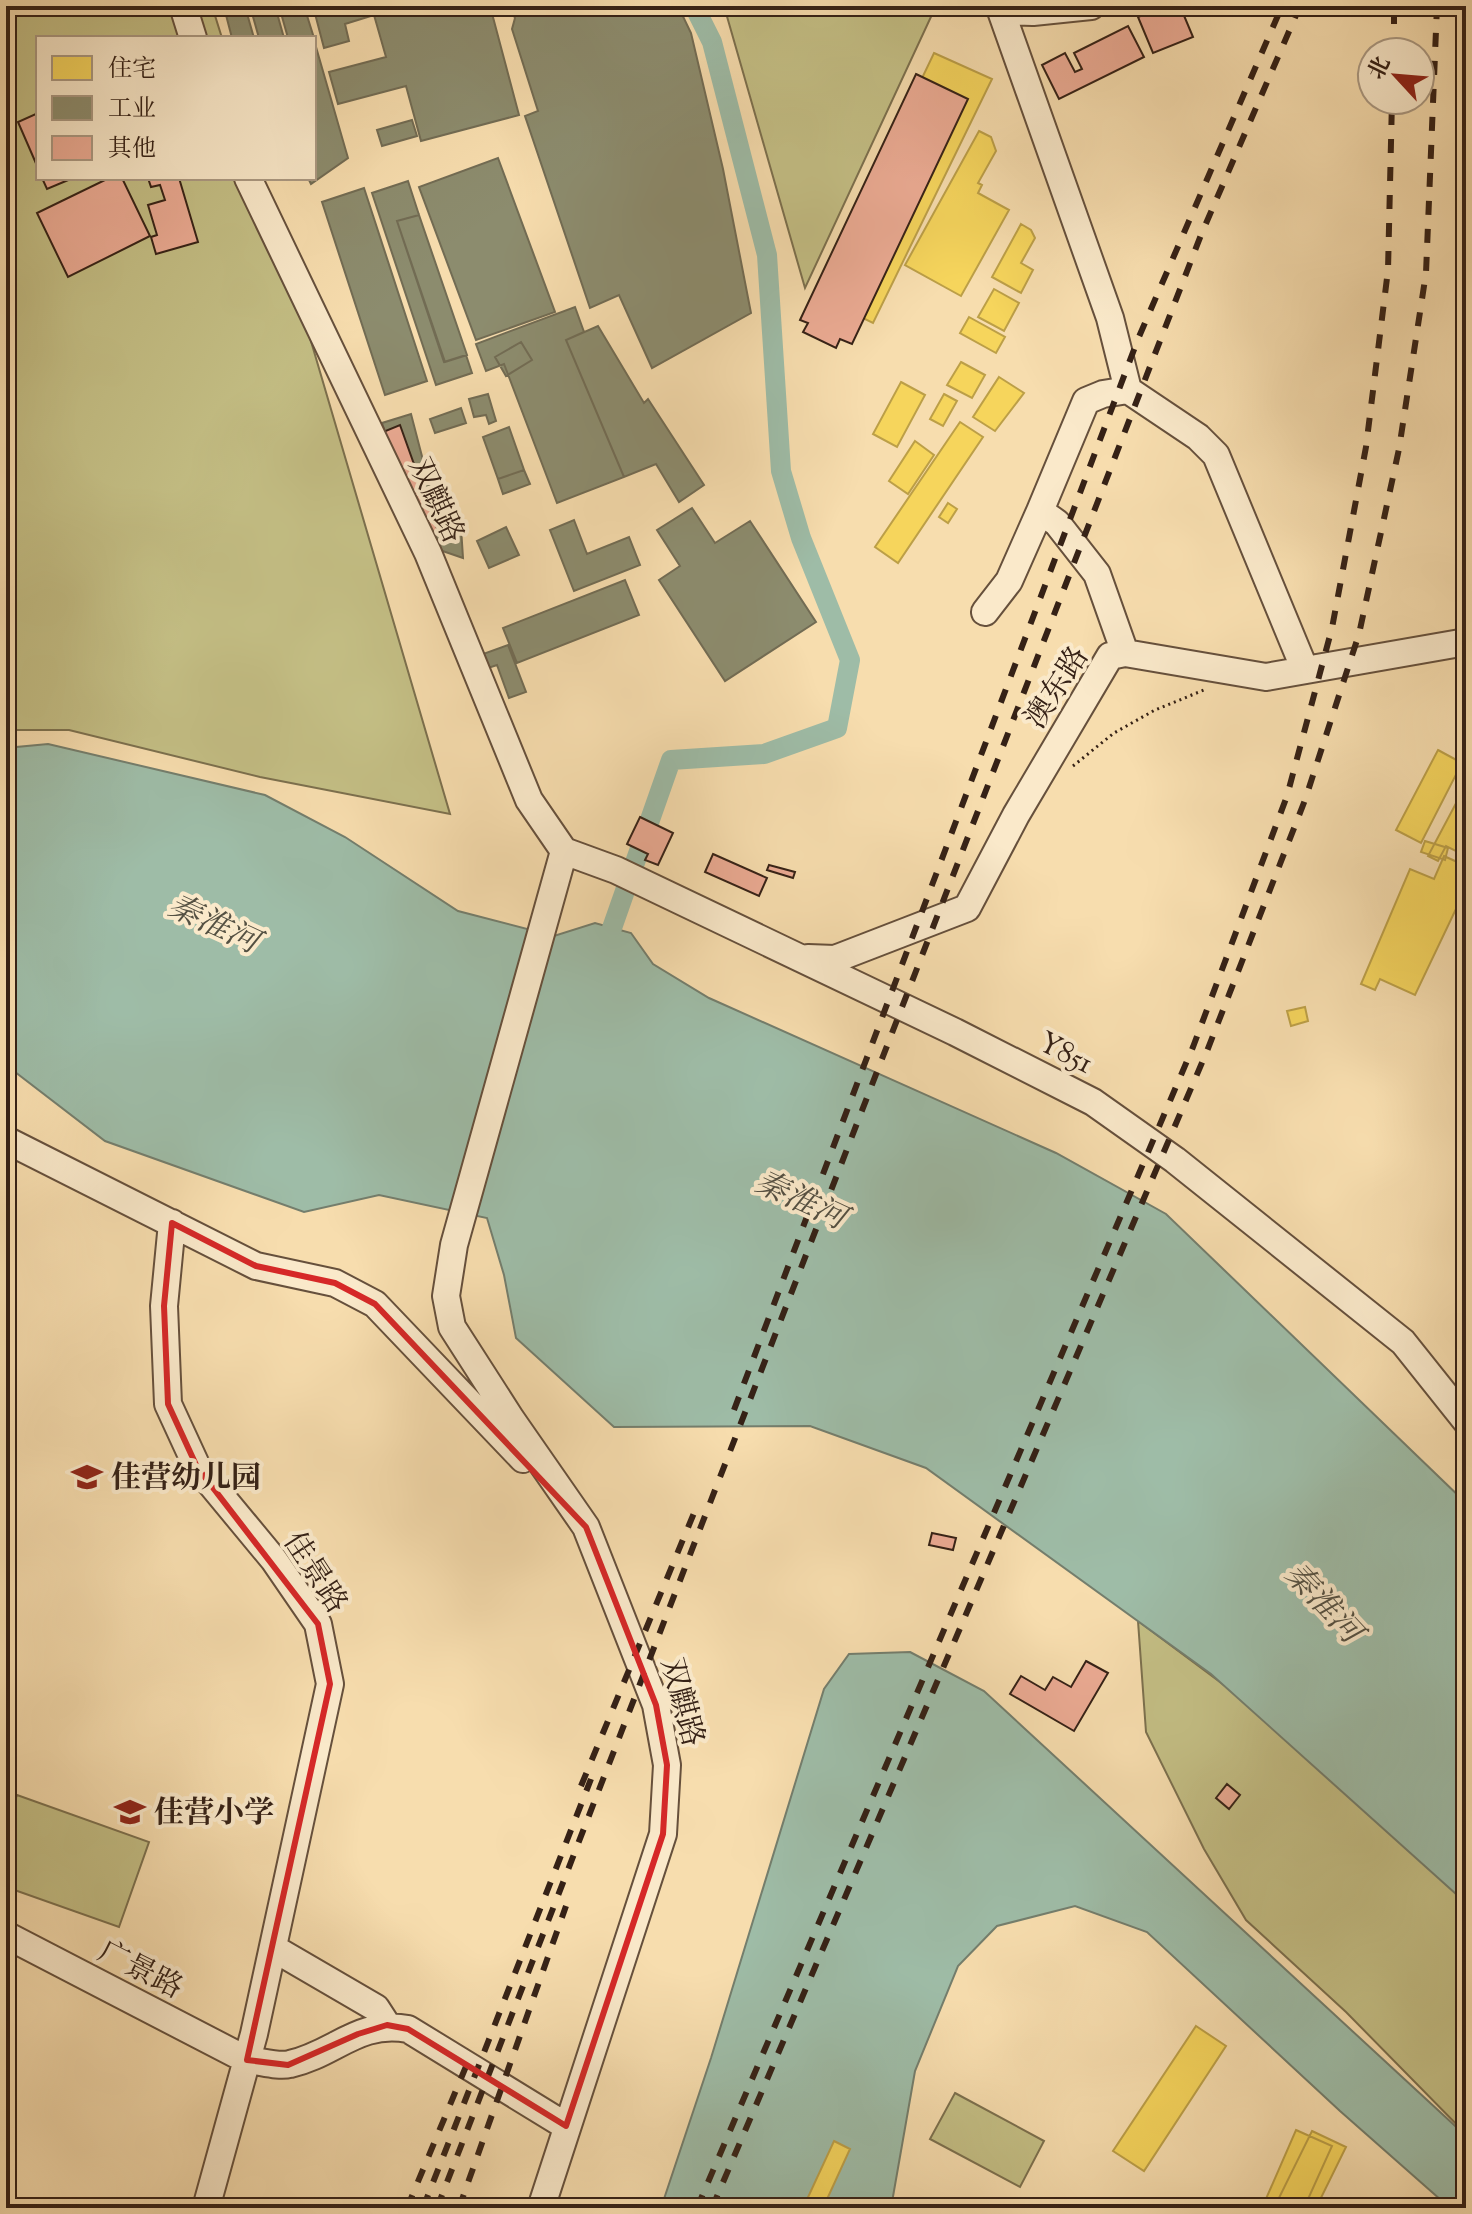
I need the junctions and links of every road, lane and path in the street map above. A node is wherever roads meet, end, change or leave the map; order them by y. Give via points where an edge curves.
1 (183, 6) edge
2 (1091, 6) edge
3 (1000, 9) edge
4 (192, 36) edge
5 (249, 180) edge
6 (1128, 390) junction
7 (1040, 511) junction
8 (985, 612) dead end
9 (1466, 642) edge
10 (1125, 653) junction
11 (1305, 670) junction
12 (1205, 689) dead end
13 (1073, 766) dead end
14 (564, 851) junction
15 (796, 957) junction
16 (6, 1140) edge
17 (172, 1223) junction
18 (1466, 1421) edge
19 (586, 1527) junction
20 (6, 1935) edge
21 (273, 1948) junction
22 (387, 2025) junction
23 (247, 2060) junction
24 (566, 2126) junction
25 (206, 2208) edge
26 (541, 2208) edge

1 - 4 street
2 - 3 street via 1033,12
3 - 6 street via 1110,318
5 - 14 street, 双麒路 via 428,553 529,800
6 - 7 street via 1086,401
6 - 11 street via 1216,455
7 - 8 street via 1009,581
7 - 10 street via 1057,523 1097,574
9 - 11 street, 澳东路
10 - 11 street, 澳东路 via 1266,677
10 - 15 street, 澳东路 via 1110,656 967,908 835,959
12 - 13 path via 1114,733
14 - 15 street, Y851 via 616,870
14 - 19 street, 双麒路 via 454,1245 446,1296 452,1327
15 - 18 street, Y851 via 1093,1102 1175,1160 1403,1342
16 - 17 street
17 - 19 street via 256,1266 335,1283 375,1304
17 - 21 street, 佳景路 via 164,1306 168,1404 197,1467 274,1560 318,1624 330,1684
19 - 24 street, 双麒路 via 656,1705 667,1765 663,1834
20 - 23 street, 广景路
21 - 22 street via 376,2008
21 - 23 street, 佳景路
22 - 23 street via 288,2065
22 - 24 street via 408,2029
23 - 25 street, 佳景路
24 - 26 street, 双麒路

